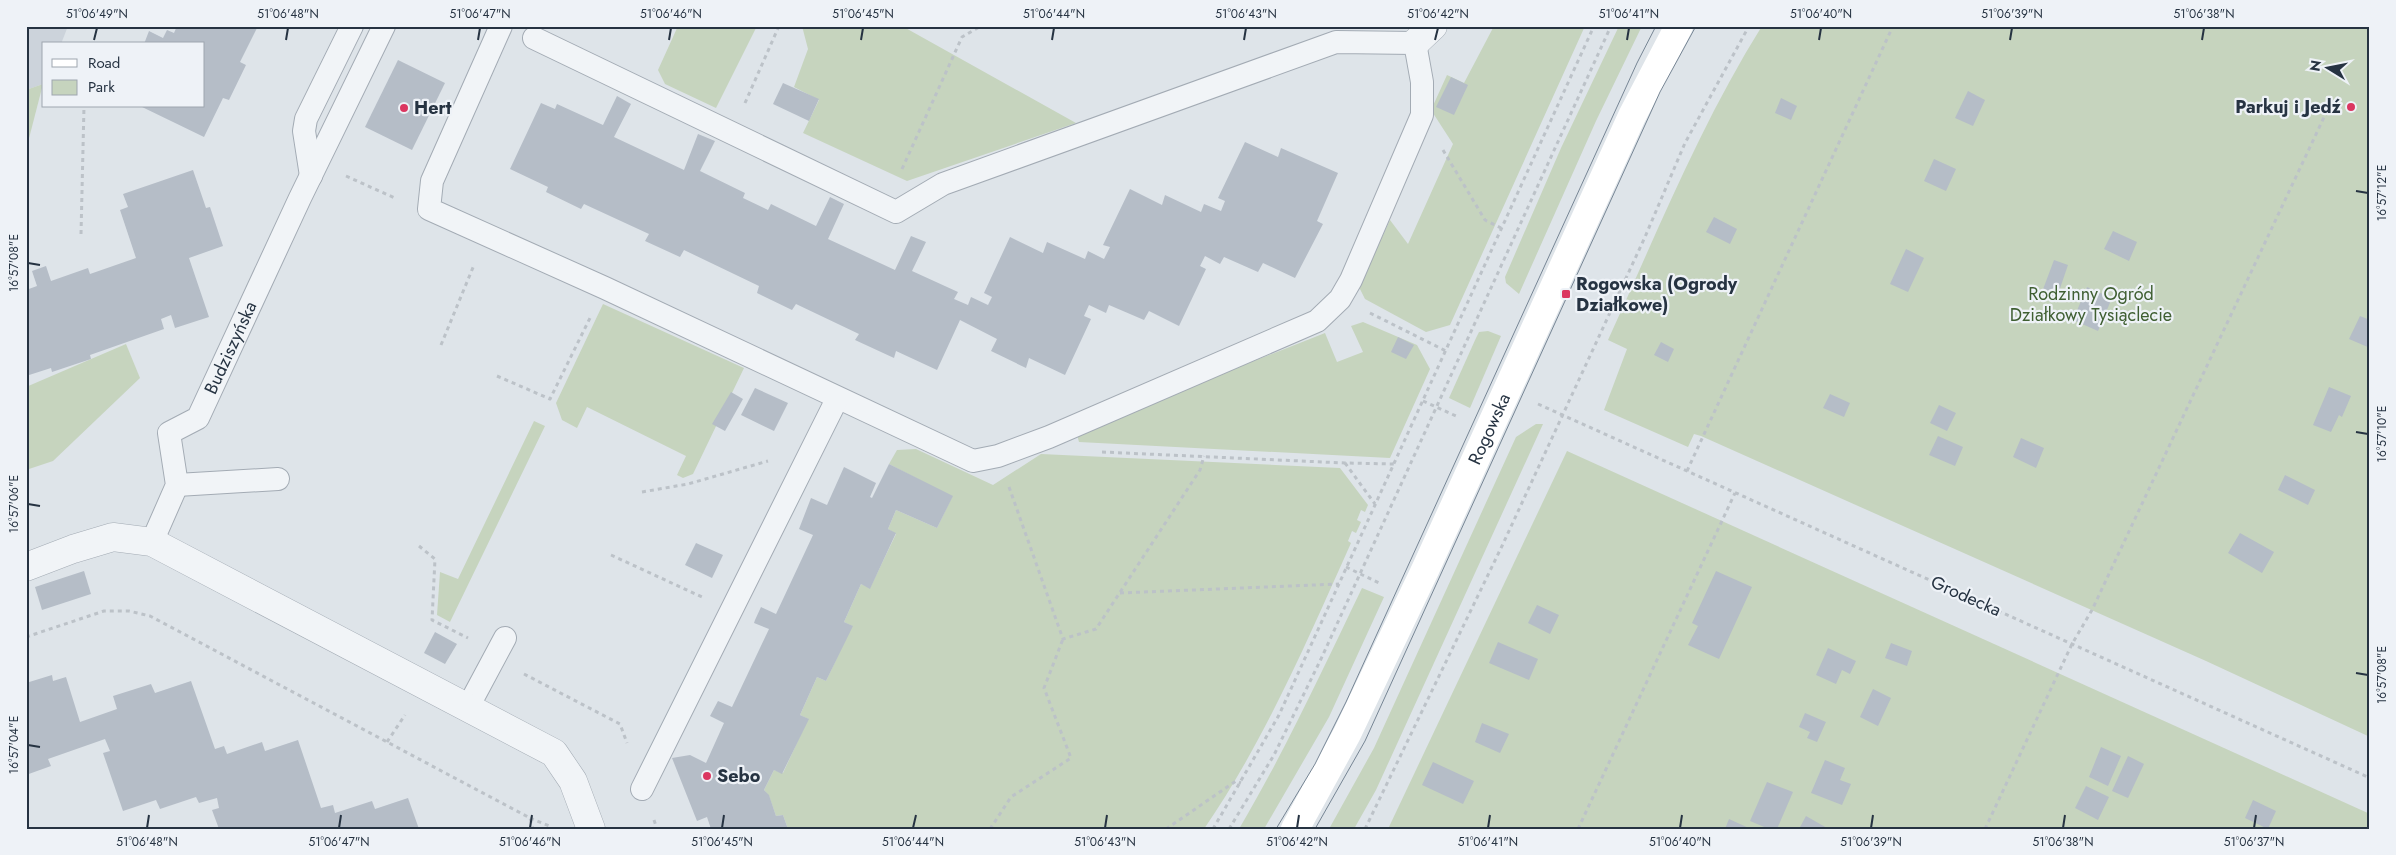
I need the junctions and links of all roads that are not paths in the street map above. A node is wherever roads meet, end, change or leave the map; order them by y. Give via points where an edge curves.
1 (352, 26) edge
2 (384, 26) edge
3 (501, 26) edge
4 (1679, 26) edge
5 (1424, 35) edge
6 (534, 38) dead end
7 (314, 170) junction
8 (837, 399) junction
9 (278, 479) dead end
10 (177, 485) junction
11 (152, 542) junction
12 (26, 567) edge
13 (505, 638) dead end
14 (467, 709) junction
15 (642, 789) road end
16 (591, 829) edge
17 (1295, 829) edge

1 - 7 lane via 306,119 304,131
2 - 7 lane, Budziszyńska
3 - 8 lane via 432,181 429,209
4 - 17 street, Rogowska via 1632,116 1553,284 1426,568 1347,734
5 - 6 lane via 1336,42 943,184 896,212
5 - 8 lane via 1422,115 1340,299 1317,321 1049,437 998,456 973,461
7 - 10 lane, Budziszyńska via 198,418 169,433
8 - 15 lane
9 - 10 lane
10 - 11 lane
11 - 12 street via 113,537
11 - 14 street
13 - 14 lane
14 - 16 street via 554,753 573,781

